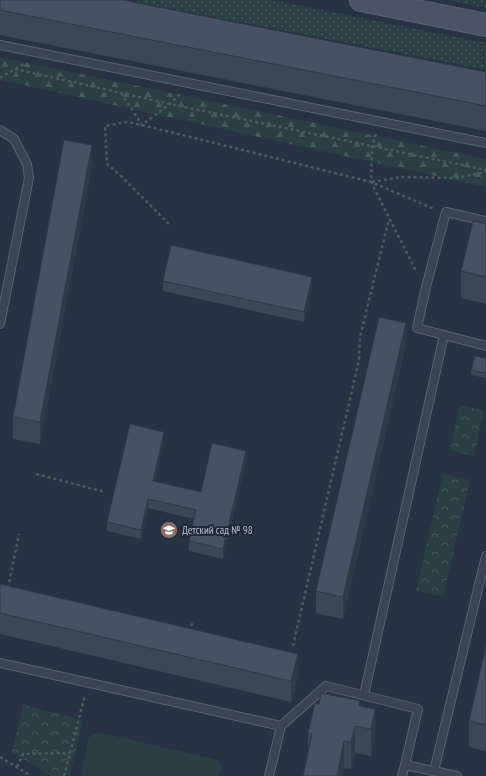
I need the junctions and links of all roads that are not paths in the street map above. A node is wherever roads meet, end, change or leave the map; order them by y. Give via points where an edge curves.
1 (361, 0) edge
2 (486, 25) edge
3 (0, 45) edge
4 (0, 130) edge
5 (486, 143) edge
6 (486, 222) edge
7 (0, 324) edge
8 (444, 335) junction
9 (486, 346) edge
10 (486, 556) edge
11 (0, 663) edge
12 (364, 695) junction
13 (281, 726) junction
14 (405, 765) junction
15 (434, 771) junction
16 (269, 776) edge
17 (402, 776) edge
18 (457, 776) edge

1 - 2 main road
3 - 5 lane
4 - 7 lane via 14,139 27,164 29,178
6 - 8 lane via 446,212 417,328
8 - 9 lane
8 - 12 lane
10 - 15 lane
11 - 13 lane
12 - 13 lane via 326,686
12 - 14 lane via 418,708
13 - 16 lane
14 - 15 lane
14 - 17 lane
15 - 18 lane

